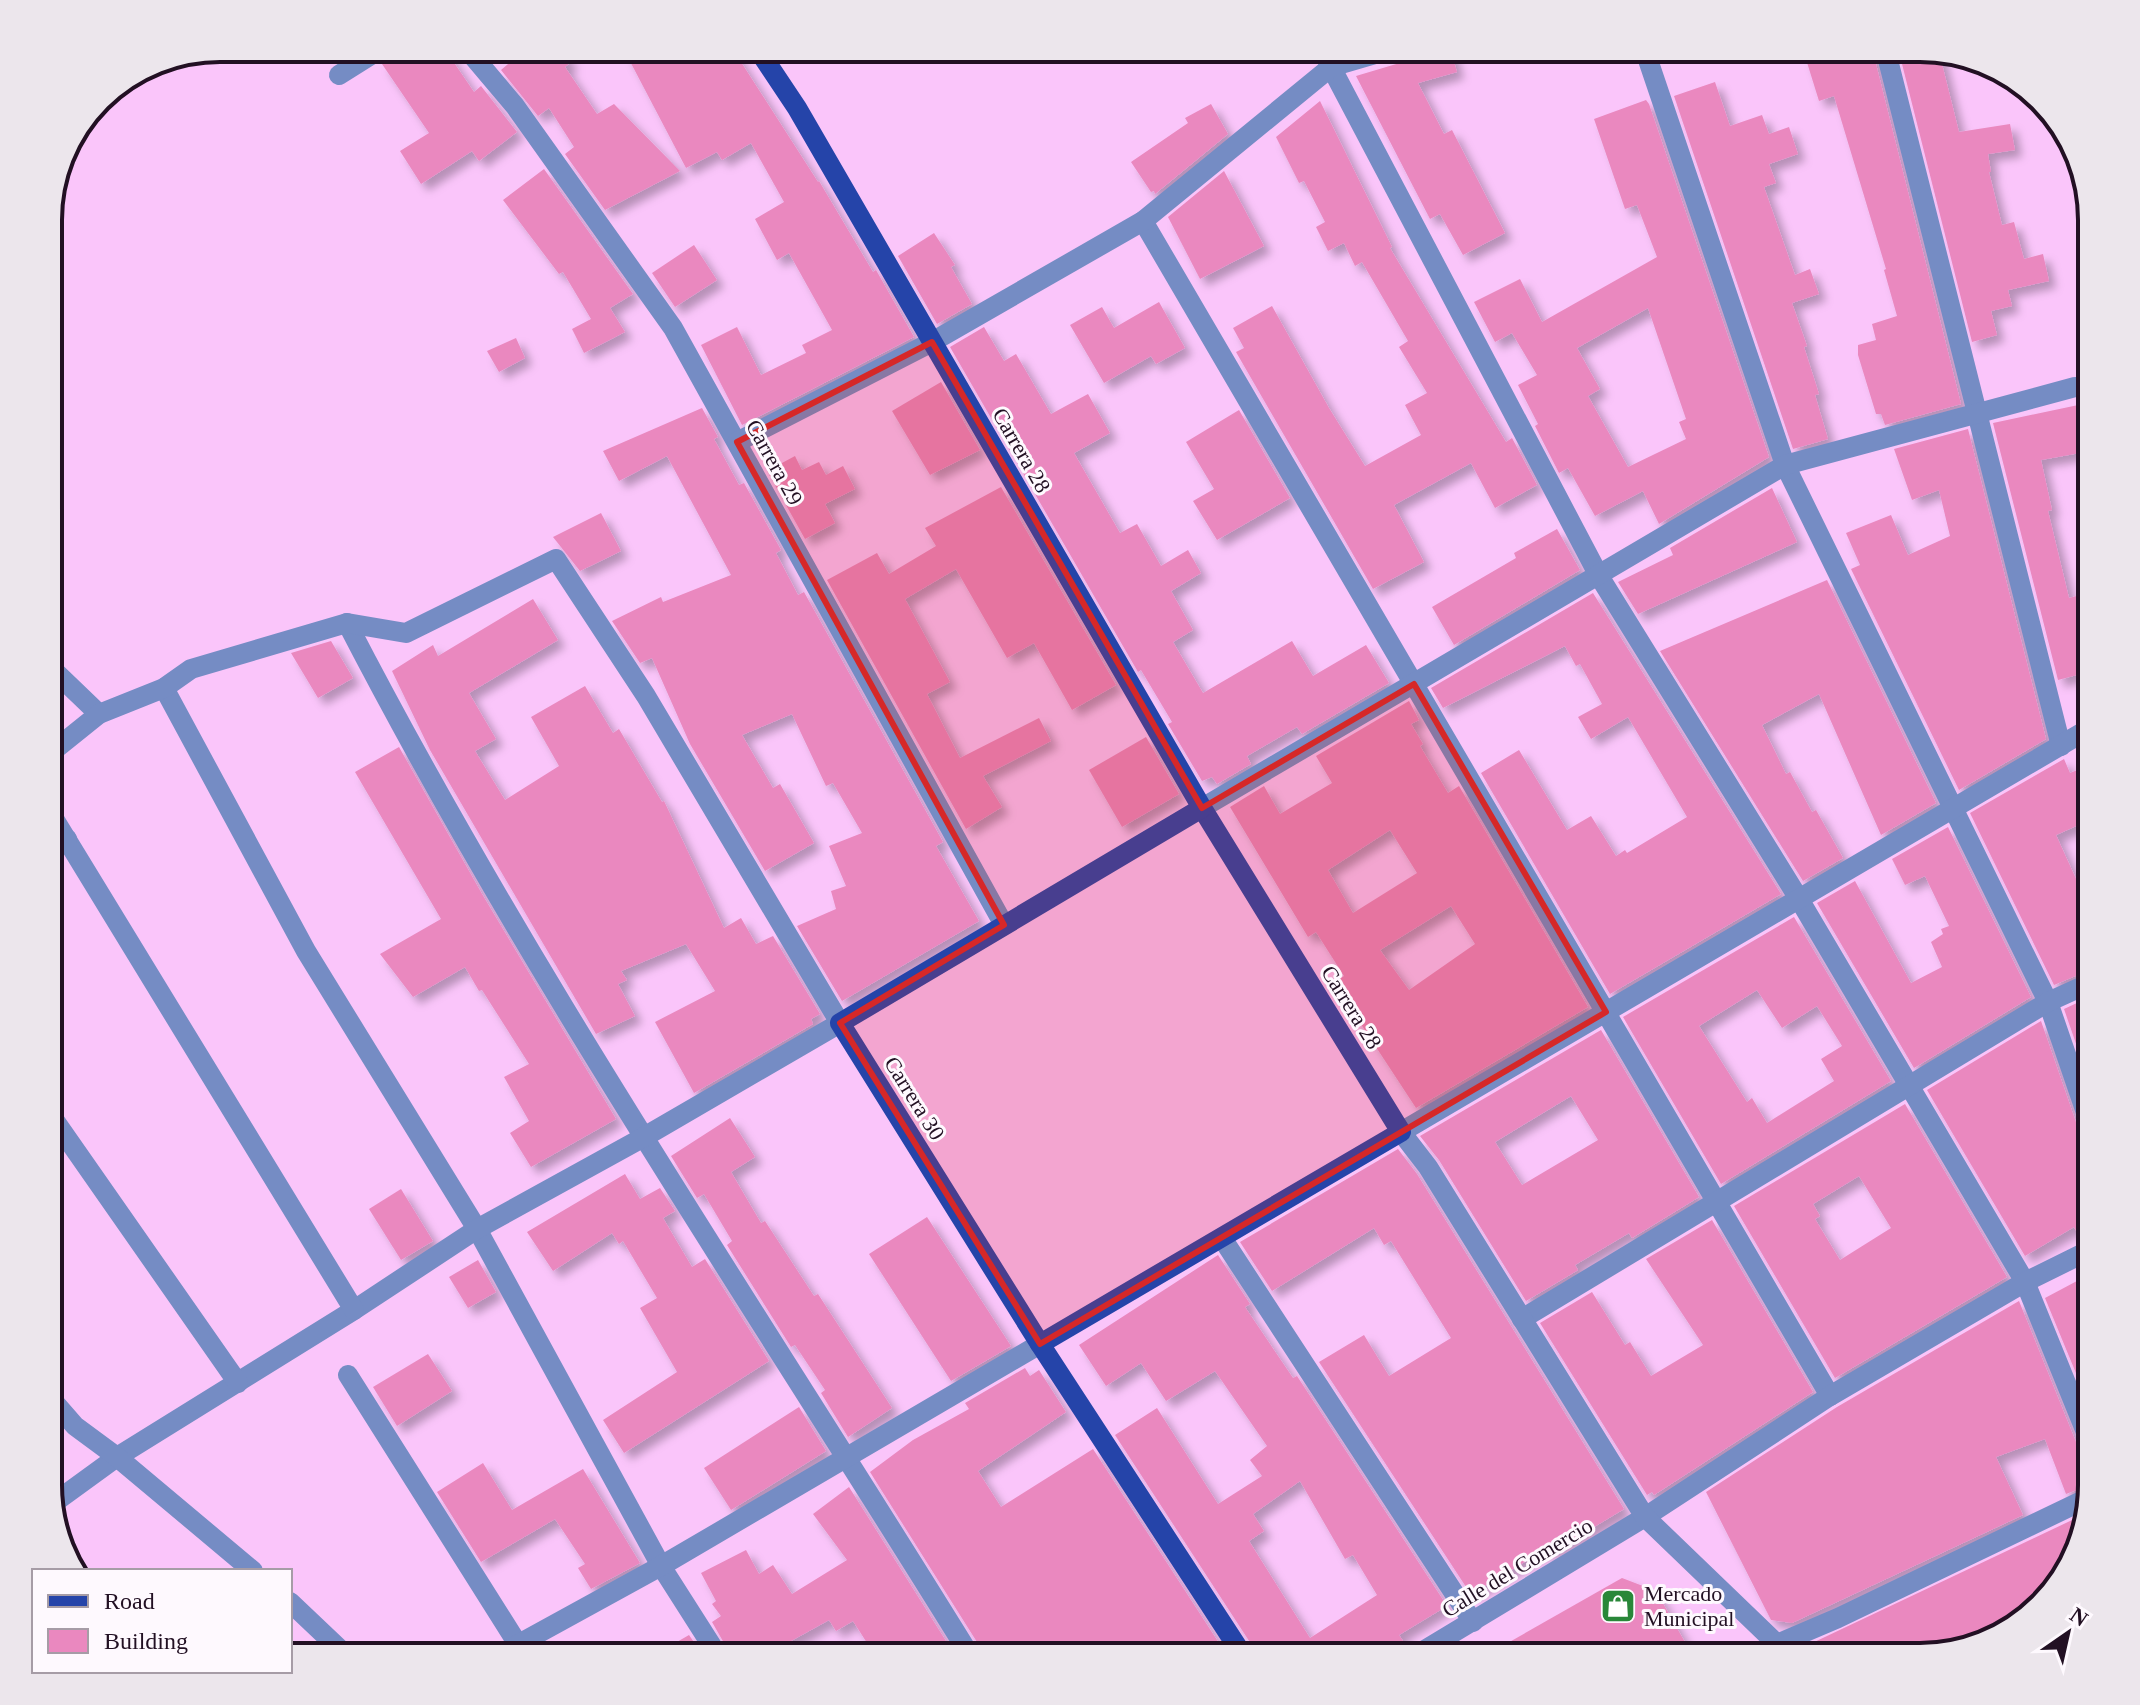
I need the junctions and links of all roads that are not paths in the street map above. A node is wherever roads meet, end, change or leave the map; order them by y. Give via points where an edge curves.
1 (360, 62) edge
2 (478, 62) edge
3 (766, 62) edge
4 (1328, 62) edge
5 (1348, 62) edge
6 (1649, 62) edge
7 (1889, 62) edge
8 (1331, 67) junction
9 (339, 75) dead end
10 (1143, 221) junction
11 (932, 342) junction
12 (2075, 387) dead end
13 (1978, 413) junction
14 (737, 442) junction
15 (1785, 465) junction
16 (1599, 576) junction
17 (347, 623) junction
18 (62, 678) edge
19 (1414, 684) junction
20 (164, 688) junction
21 (99, 714) junction
22 (2078, 736) edge
23 (62, 744) edge
24 (2061, 746) junction
25 (1202, 808) junction
26 (1953, 809) junction
27 (62, 831) edge
28 (67, 839) junction
29 (62, 843) edge
30 (1799, 899) junction
31 (1004, 925) junction
32 (2078, 988) edge
33 (2048, 1002) junction
34 (1606, 1012) junction
35 (840, 1023) junction
36 (1909, 1087) junction
37 (2078, 1089) edge
38 (62, 1131) edge
39 (1401, 1132) junction
40 (644, 1137) junction
41 (1716, 1202) junction
42 (477, 1229) junction
43 (1222, 1238) junction
44 (2078, 1256) edge
45 (2025, 1282) junction
46 (354, 1310) junction
47 (1522, 1319) junction
48 (1040, 1344) junction
49 (348, 1375) dead end
50 (238, 1383) junction
51 (1830, 1396) junction
52 (62, 1411) edge
53 (2078, 1413) edge
54 (117, 1457) junction
55 (848, 1457) junction
56 (62, 1497) edge
57 (2077, 1503) edge
58 (1645, 1517) junction
59 (661, 1566) junction
60 (251, 1569) edge
61 (292, 1604) edge
62 (1473, 1622) junction
63 (333, 1643) edge
64 (508, 1643) edge
65 (531, 1643) edge
66 (710, 1643) edge
67 (962, 1643) edge
68 (1235, 1643) edge
69 (1437, 1643) edge
70 (1773, 1643) edge
71 (1795, 1643) edge

1 - 9 street
2 - 14 street, Carrera 29 via 673,328
3 - 11 main road, Carrera 28
4 - 8 street
5 - 8 street
6 - 15 street
7 - 13 street
8 - 10 street
8 - 16 street
10 - 11 street
10 - 19 street
11 - 14 street
11 - 25 main road, Carrera 28
12 - 13 street
13 - 15 street
13 - 24 street
14 - 31 street, Carrera 29
15 - 16 street
15 - 26 street
16 - 19 street
16 - 30 street
17 - 20 street via 191,669
17 - 35 street, Carrera 30 via 406,633 556,559 646,696
17 - 40 street via 400,727
18 - 21 street
19 - 25 street
19 - 34 street
20 - 21 street
20 - 42 street via 306,951
21 - 23 street
22 - 24 street
24 - 26 street
25 - 31 main road
25 - 39 main road, Carrera 28
26 - 30 street
26 - 33 street
27 - 28 street
28 - 29 street
28 - 46 street
30 - 34 street
30 - 36 street
31 - 35 main road
32 - 33 street
33 - 36 street
33 - 37 street
34 - 39 street
34 - 41 street
35 - 40 street
35 - 48 main road, Carrera 30
36 - 41 street
36 - 45 street
38 - 50 street
39 - 43 main road
39 - 47 street, Carrera 28
40 - 42 street
40 - 55 street
41 - 47 street
41 - 51 street
42 - 46 street
42 - 59 street
43 - 48 main road
43 - 62 street
44 - 45 street, Calle del Comercio
45 - 51 street, Calle del Comercio
45 - 53 street
46 - 50 street
47 - 58 street, Carrera 28
48 - 55 street
48 - 68 main road, Carrera 30
49 - 64 street
50 - 54 street
51 - 58 street, Calle del Comercio
52 - 54 street
54 - 56 street
54 - 60 street
55 - 59 street
55 - 67 street
57 - 71 street
58 - 62 street, Calle del Comercio
58 - 70 street, Carrera 28
59 - 65 street
59 - 66 street
61 - 63 street
62 - 69 street, Calle del Comercio

